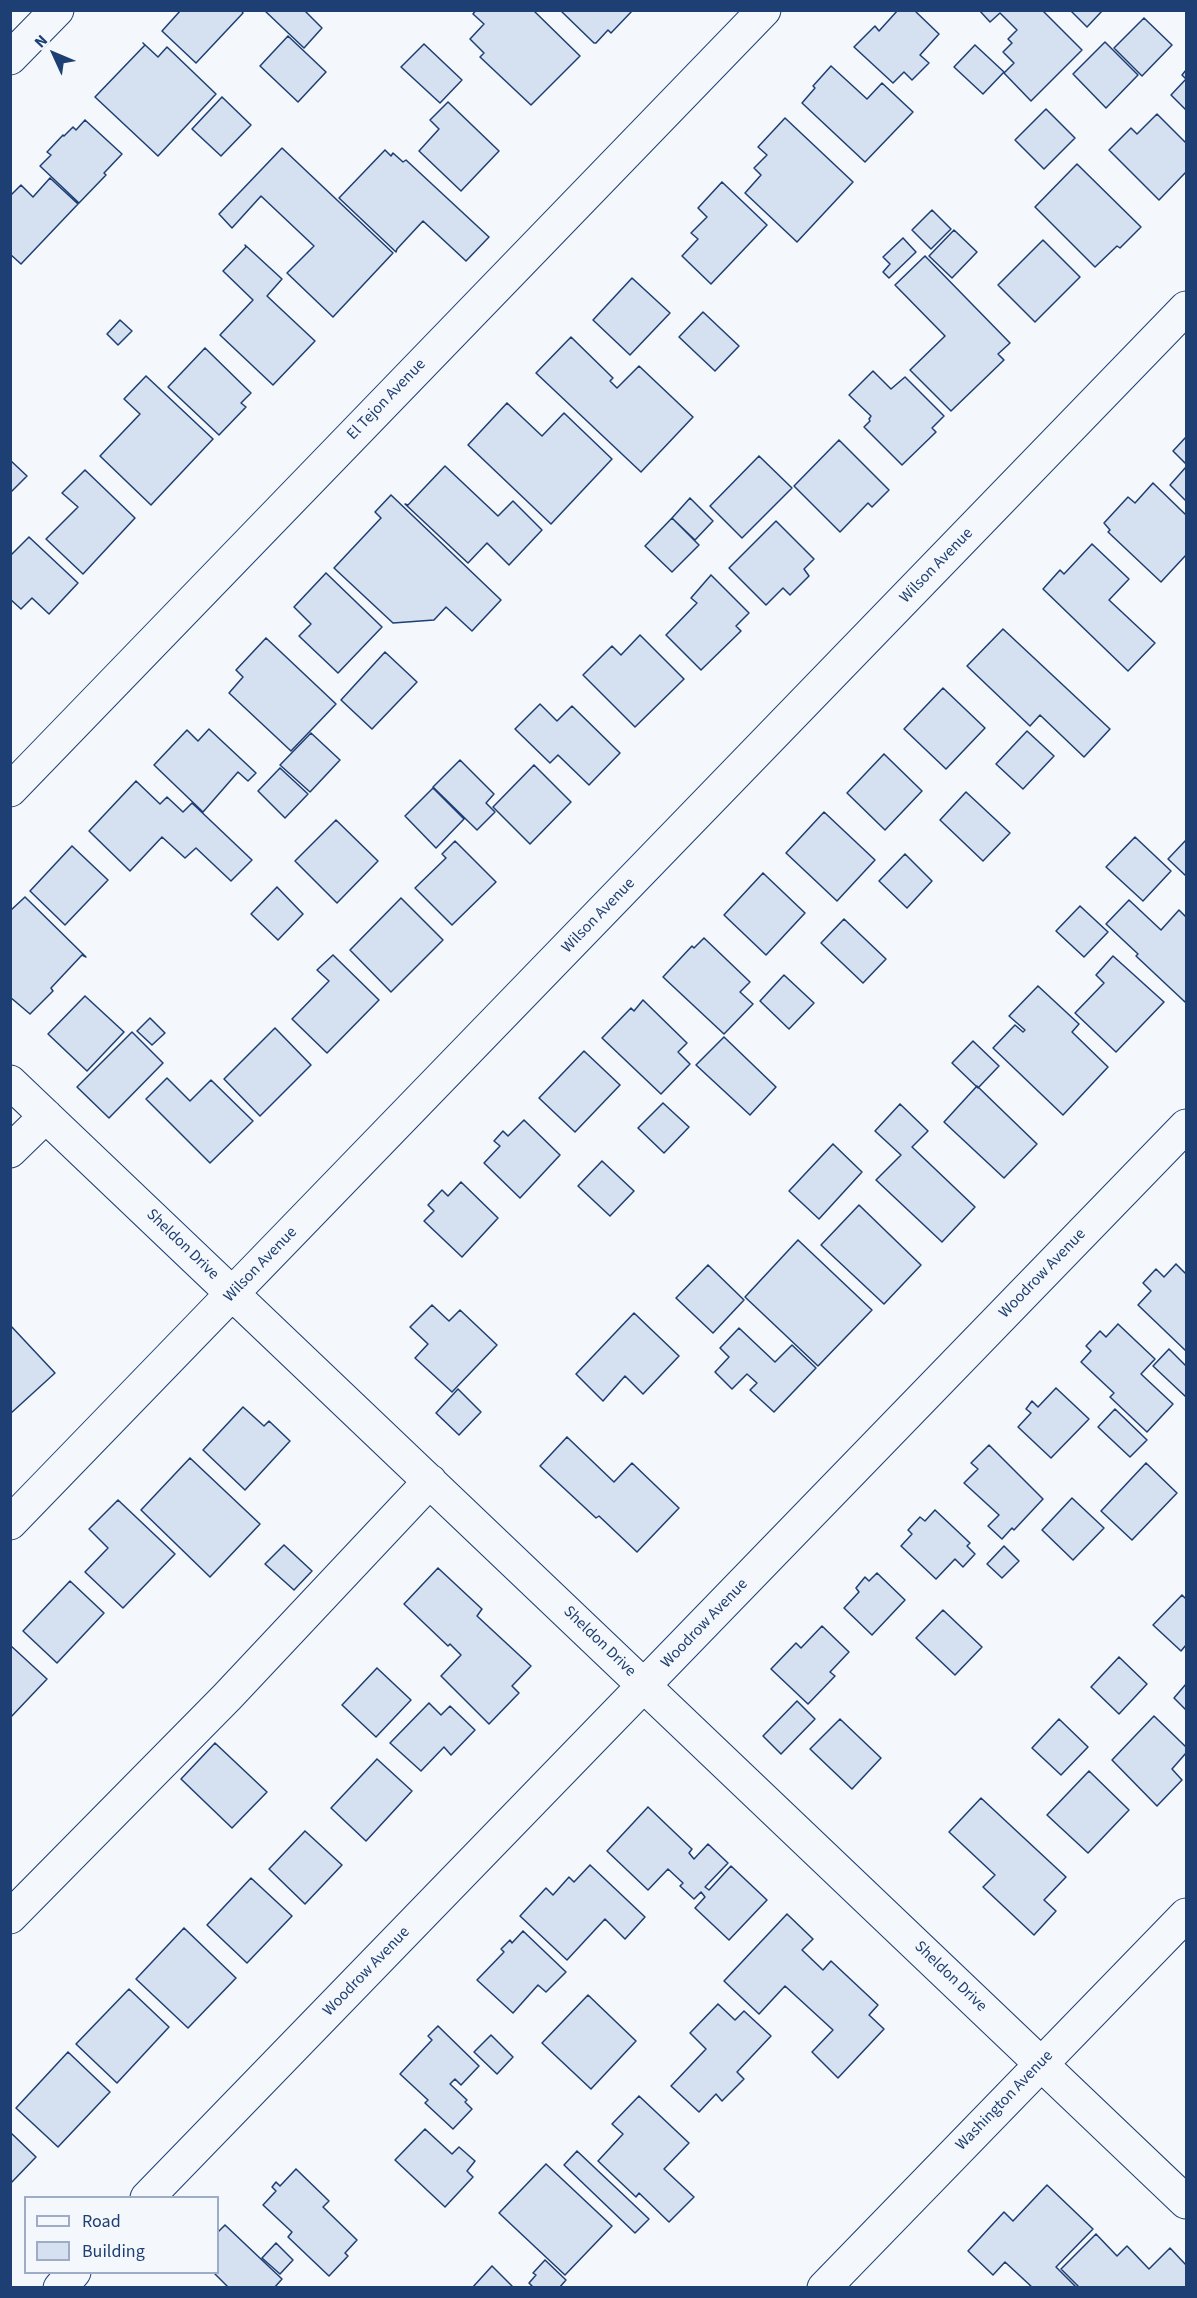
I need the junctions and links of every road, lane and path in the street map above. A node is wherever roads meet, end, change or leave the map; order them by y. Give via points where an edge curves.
1 (57, 10) edge
2 (764, 10) edge
3 (10, 58) edge
4 (1186, 308) edge
5 (10, 790) edge
6 (10, 1082) edge
7 (46, 1116) junction
8 (1186, 1126) edge
9 (10, 1151) edge
10 (233, 1294) junction
11 (430, 1481) junction
12 (10, 1523) edge
13 (645, 1686) junction
14 (1186, 1915) edge
15 (10, 1917) edge
16 (1041, 2064) junction
17 (149, 2196) edge
18 (1186, 2202) edge
19 (72, 2274) edge
20 (60, 2288) edge
21 (824, 2288) edge

1 - 3 street
2 - 5 street, El Tejon Avenue
4 - 10 street, Wilson Avenue
6 - 7 street, Sheldon Drive
7 - 9 street
7 - 10 street, Sheldon Drive
8 - 13 street, Woodrow Avenue
10 - 11 street, Sheldon Drive
10 - 12 street, Wilson Avenue
11 - 13 street, Sheldon Drive
11 - 15 street via 227,1697
13 - 16 street, Sheldon Drive
13 - 17 street, Woodrow Avenue
14 - 16 street, Washington Avenue
16 - 18 street, Sheldon Drive
16 - 21 street, Washington Avenue
19 - 20 street

